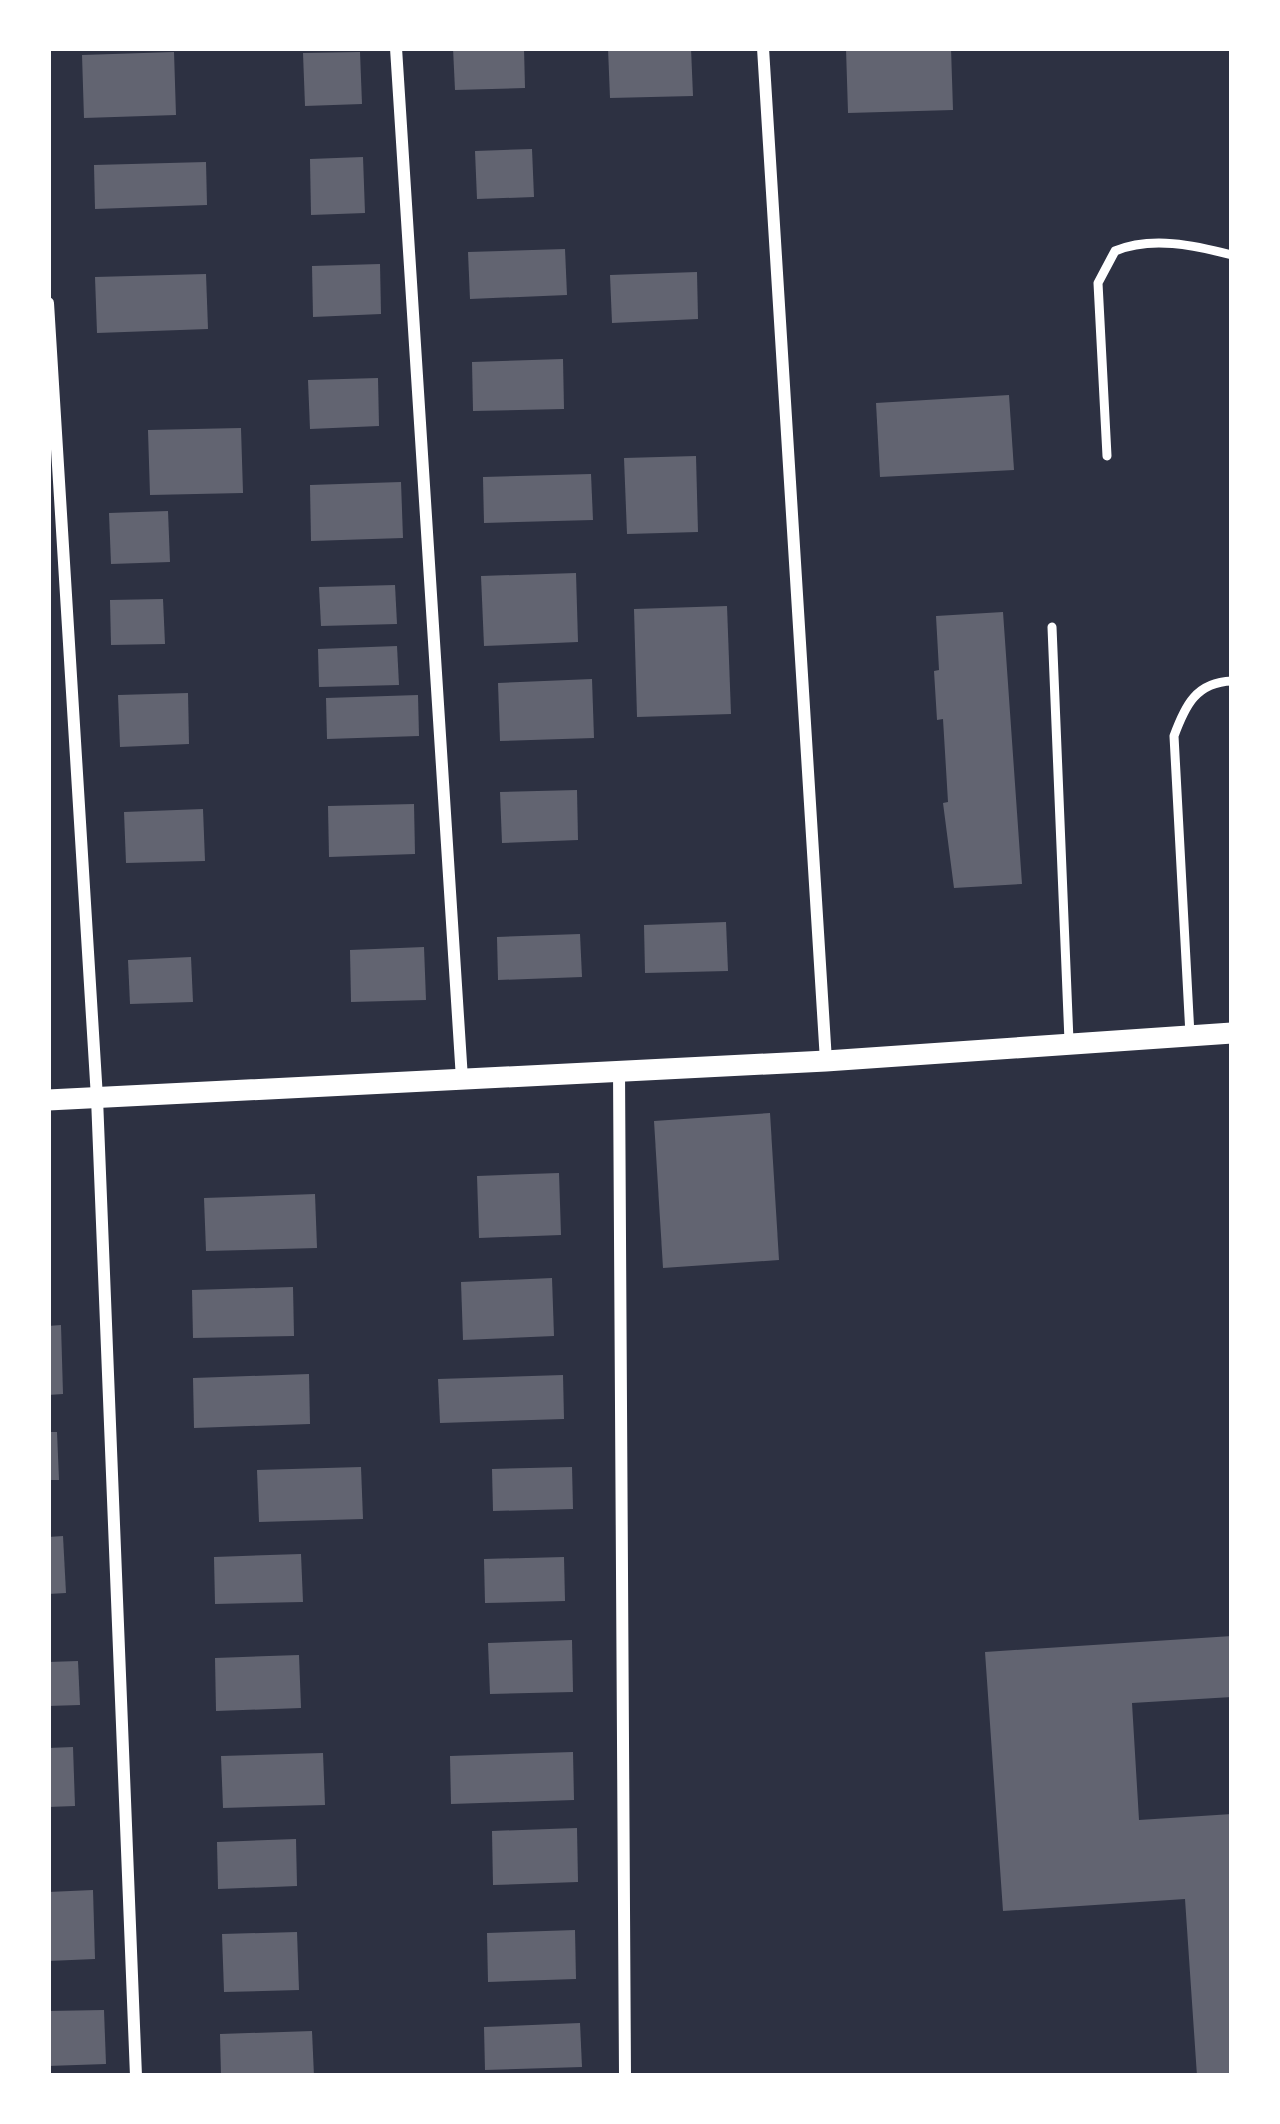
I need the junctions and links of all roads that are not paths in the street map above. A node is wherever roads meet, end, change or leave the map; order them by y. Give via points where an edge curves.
1 (396, 48) edge
2 (763, 48) edge
3 (1232, 255) edge
4 (48, 303) edge
5 (1107, 456) dead end
6 (1052, 627) dead end
7 (1232, 681) edge
8 (1232, 1033) edge
9 (1190, 1035) junction
10 (1069, 1043) junction
11 (826, 1061) junction
12 (619, 1070) junction
13 (462, 1079) junction
14 (97, 1098) junction
15 (48, 1100) edge
16 (136, 2076) edge
17 (625, 2076) edge

1 - 13 street
2 - 11 street
3 - 5 lane via 1135,243 1114,251 1098,283
4 - 14 street
6 - 10 lane
7 - 9 lane via 1187,699 1174,736
8 - 9 street
9 - 10 street
10 - 11 street
11 - 12 street
12 - 13 street
12 - 17 street
13 - 14 street
14 - 15 street
14 - 16 street

